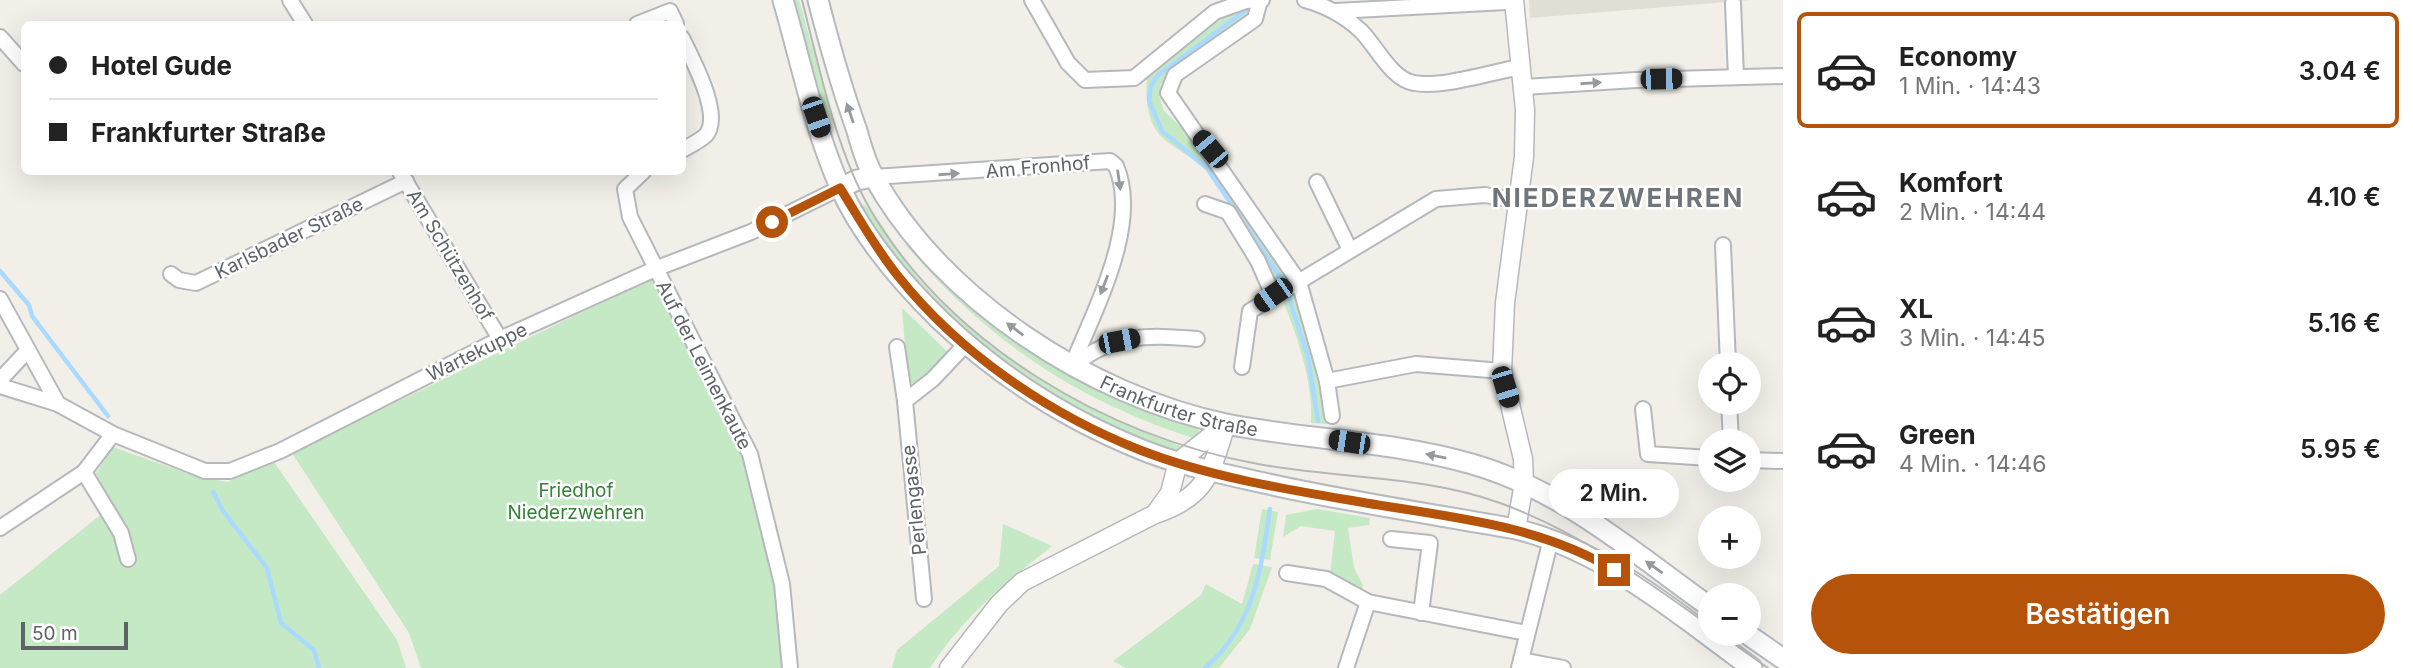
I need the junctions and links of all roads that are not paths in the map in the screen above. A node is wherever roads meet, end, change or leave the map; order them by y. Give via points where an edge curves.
1 (290, 0) edge
2 (783, 0) edge
3 (818, 0) edge
4 (1032, 0) edge
5 (1256, 0) edge
6 (1305, 0) edge
7 (1510, 1) edge
8 (1732, 3) dead end
9 (1336, 11) junction
10 (298, 21) edge
11 (644, 21) edge
12 (675, 21) edge
13 (0, 37) edge
14 (686, 46) edge
15 (21, 61) edge
16 (1521, 66) junction
17 (1783, 76) edge
18 (1737, 77) junction
19 (1523, 87) junction
20 (686, 147) edge
21 (640, 175) edge
22 (403, 176) edge
23 (874, 177) junction
24 (1317, 182) dead end
25 (840, 188) junction
26 (1520, 201) junction
27 (1205, 204) dead end
28 (1723, 245) dead end
29 (1350, 250) junction
30 (655, 269) junction
31 (171, 274) dead end
32 (1297, 284) junction
33 (1276, 294) junction
34 (0, 299) edge
35 (500, 339) junction
36 (1197, 339) dead end
37 (965, 344) junction
38 (897, 347) dead end
39 (28, 350) junction
40 (1727, 352) edge
41 (1072, 366) junction
42 (1242, 367) dead end
43 (1502, 371) junction
44 (1327, 381) junction
45 (0, 383) edge
46 (905, 401) junction
47 (58, 404) junction
48 (1643, 409) dead end
49 (1332, 416) dead end
50 (1226, 424) junction
51 (113, 434) junction
52 (1698, 457) edge
53 (1761, 460) edge
54 (1783, 461) edge
55 (1178, 462) junction
56 (84, 472) junction
57 (1210, 472) junction
58 (1524, 484) junction
59 (1155, 514) junction
60 (0, 528) edge
61 (1516, 529) junction
62 (1391, 539) dead end
63 (1551, 539) junction
64 (128, 559) dead end
65 (1287, 573) dead end
66 (1698, 598) edge
67 (924, 599) dead end
68 (1368, 602) junction
69 (1421, 613) junction
70 (1526, 633) junction
71 (1761, 644) edge
72 (1783, 659) edge
73 (1520, 664) edge
74 (790, 668) edge
75 (949, 668) edge
76 (1346, 668) edge
77 (1563, 668) edge
78 (1752, 668) edge

1 - 10 street
2 - 25 main road
23 -> 3 main road, Frankfurter Straße via 840,84
4 - 5 street via 1068,63 1085,80 1134,78 1214,12
5 - 32 street via 1255,19 1175,75 1168,93
6 - 9 street
7 - 9 street
7 - 16 street
8 - 18 street
9 - 16 street via 1411,83
11 - 12 street via 670,10
13 - 15 street
14 - 20 street via 703,82 712,122 705,135
16 - 19 street
17 - 18 street
19 -> 18 street
19 - 26 street
21 - 30 street, Auf der Leimenkaute via 625,189 630,217
22 - 31 street, Karlsbader Straße via 196,282
22 - 35 street, Am Schützenhof
23 - 25 main road
41 -> 23 main road, Frankfurter Straße via 1020,333 947,271 896,213
23 -> 41 street, Am Fronhof via 1110,161 1116,166 1122,220 1117,251
24 - 29 street
25 - 30 street, Wartekuppe via 751,232
25 - 37 main road via 898,276
26 - 29 street via 1485,195 1436,199
26 - 43 street via 1505,303
27 - 33 street via 1231,215
28 - 40 street
29 - 32 street
30 - 35 street, Wartekuppe
30 - 74 street, Auf der Leimenkaute via 750,454 782,584
32 - 33 street
32 - 44 street
33 - 42 street via 1250,311
34 - 39 street
35 - 51 street, Wartekuppe via 280,451 230,471 205,471
36 - 41 street via 1147,335 1119,341 1094,349
37 - 46 street
37 - 55 main road via 996,370 1078,420
38 - 46 street, Perlengasse
39 - 45 street, Wartekuppe
39 - 47 street
41 - 50 main road, Frankfurter Straße via 1162,406
43 - 44 street via 1416,363
43 - 58 street via 1521,447
44 - 49 street
45 - 47 street, Wartekuppe
46 - 67 street, Perlengasse
47 - 51 street, Wartekuppe
48 - 52 street via 1648,454
50 - 55 street
50 - 57 street
58 -> 50 main road, Frankfurter Straße via 1435,455
51 - 56 street
53 - 54 street
55 - 57 main road
55 - 59 street via 1170,493
56 - 60 street
56 - 64 street via 121,533
57 - 59 street via 1194,495
57 - 61 main road
58 - 61 street
66 -> 58 main road, Frankfurter Straße via 1582,515
59 - 75 street via 1022,582
61 - 63 main road
62 - 69 street via 1430,543
63 - 70 street
63 - 78 main road via 1635,584
65 - 68 street via 1326,579
68 - 69 street
68 - 76 street
69 - 70 street
70 - 73 street
71 - 72 main road
73 - 77 street

